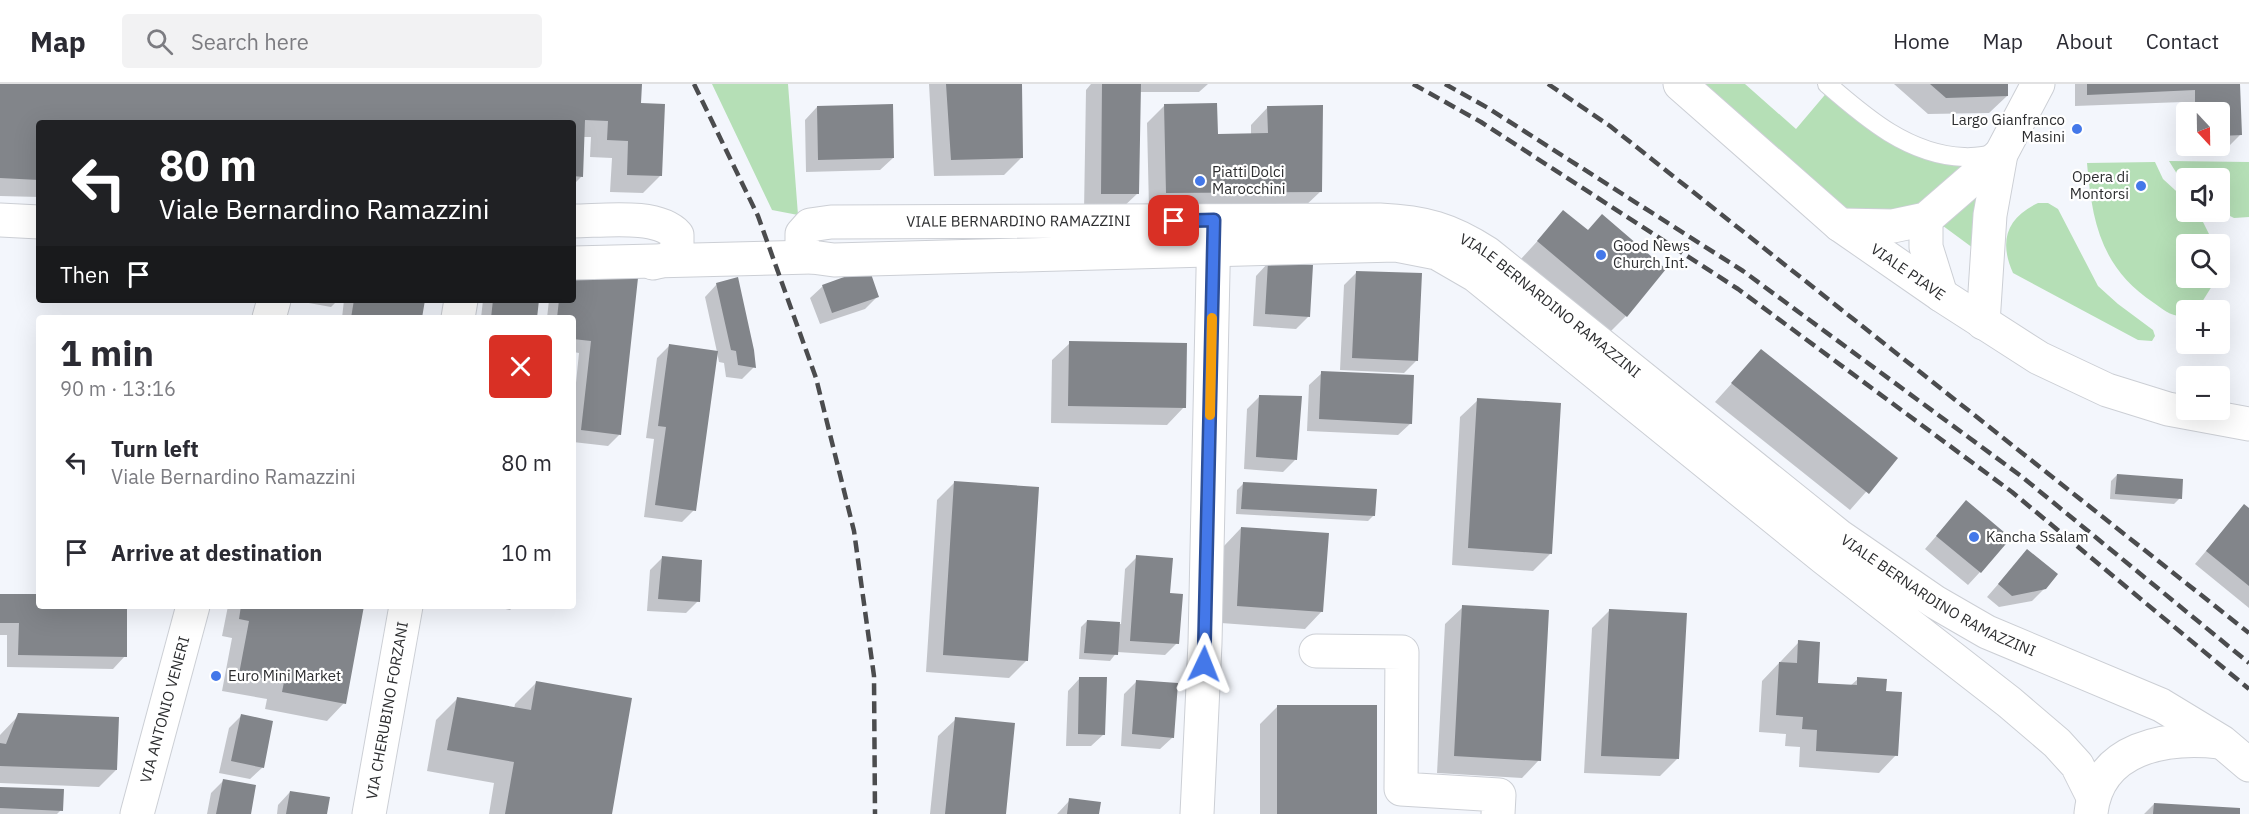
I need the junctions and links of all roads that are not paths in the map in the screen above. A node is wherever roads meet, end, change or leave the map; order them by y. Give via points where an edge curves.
1 (1680, 84) edge
2 (1827, 84) edge
3 (2038, 84) edge
4 (2001, 153) junction
5 (1926, 219) junction
6 (0, 220) edge
7 (576, 221) edge
8 (36, 222) edge
9 (1840, 225) junction
10 (1214, 234) junction
11 (576, 263) edge
12 (653, 263) junction
13 (1941, 295) junction
14 (1983, 323) junction
15 (2249, 424) edge
16 (192, 609) edge
17 (405, 609) edge
18 (1316, 651) dead end
19 (2222, 742) junction
20 (2249, 765) edge
21 (2092, 806) edge
22 (137, 814) edge
23 (369, 814) edge
24 (1197, 814) edge
25 (1498, 814) edge

1 - 9 street, VIALE PIAVE
2 - 4 lane via 1871,123 1928,151 1964,157
3 - 4 street
4 - 5 street
4 - 14 street via 1990,215
5 - 9 street via 1893,226
5 - 13 street via 1926,247
6 - 8 street
7 - 12 street via 650,222 668,226 677,235 677,249 669,259
9 - 13 street, VIALE PIAVE
10 - 12 street, VIALE BERNARDINO RAMAZZINI via 831,222 810,225 802,234 802,249 812,257
10 - 19 street, VIALE BERNARDINO RAMAZZINI via 1404,221 1448,230 1596,339 1839,536 1935,602 1996,637 2144,696
10 - 21 street, VIALE BERNARDINO RAMAZZINI via 1396,245 1437,253 1458,263 2057,743 2077,765
10 - 24 street
11 - 12 street, VIALE BERNARDINO RAMAZZINI
13 - 14 street, VIALE PIAVE
14 - 15 street, VIALE PIAVE via 2039,358 2107,390 2168,409
16 - 22 street, VIA ANTONIO VENERI
17 - 23 street, VIA CHERUBINO FORZANI
18 - 25 street via 1402,652 1401,789 1499,795
19 - 20 street, VIALE BERNARDINO RAMAZZINI
19 - 21 street via 2194,739 2145,746 2104,774

